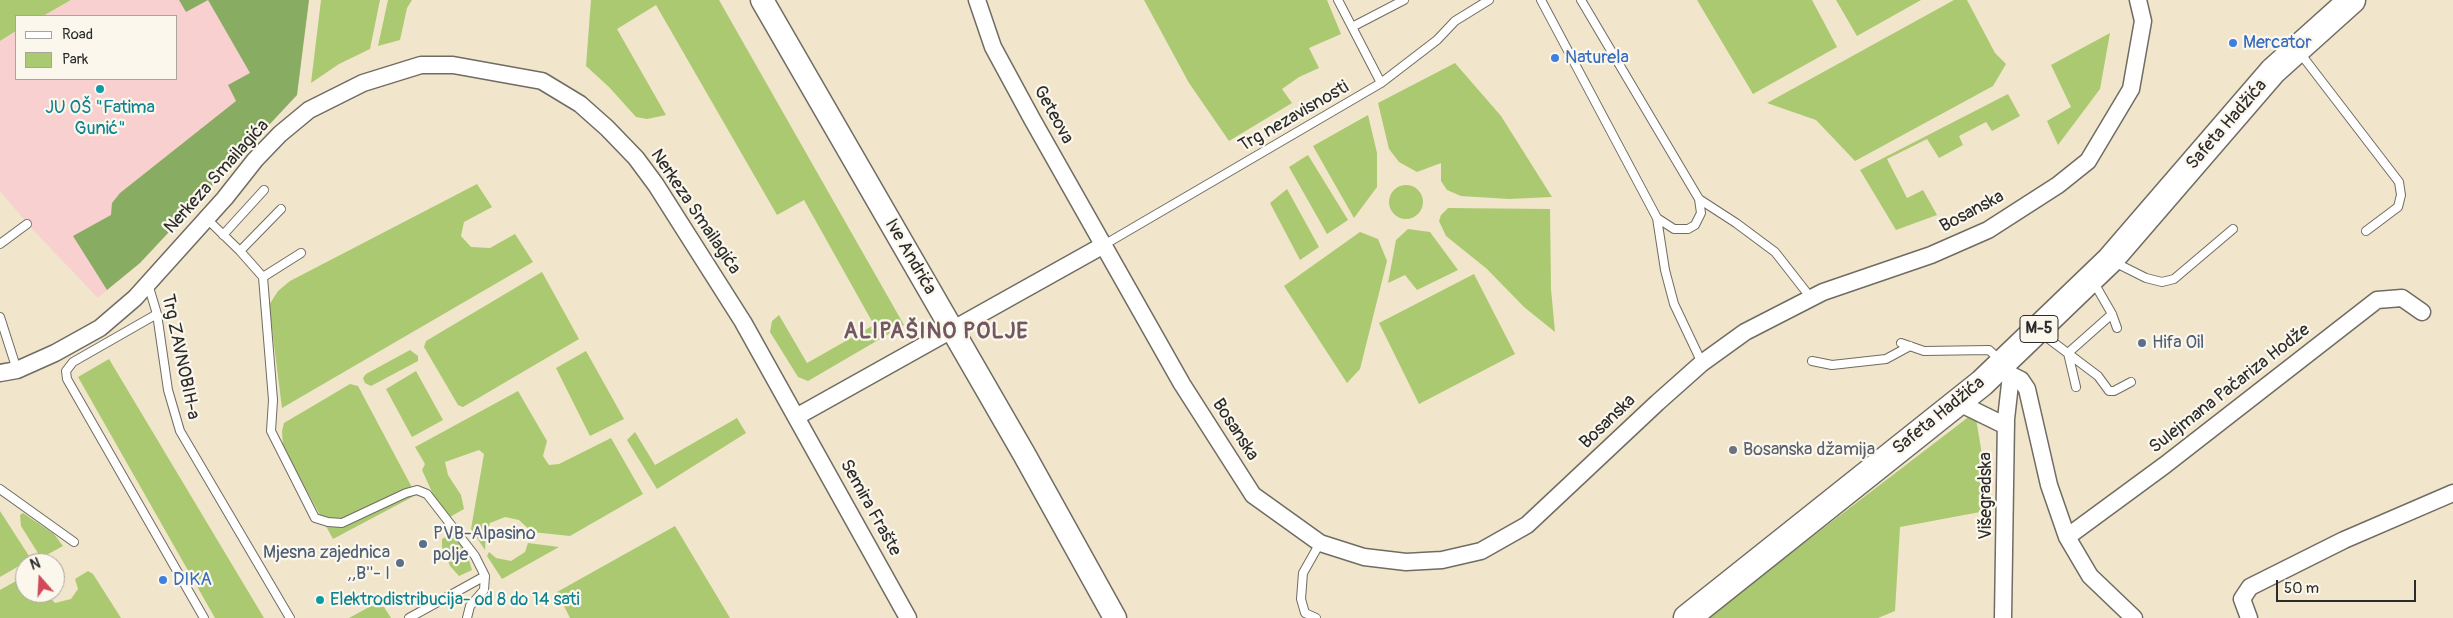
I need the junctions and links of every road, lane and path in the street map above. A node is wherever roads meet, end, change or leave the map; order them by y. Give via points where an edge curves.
1 (762, 0) edge
2 (977, 0) edge
3 (1338, 0) edge
4 (1404, 0) edge
5 (1489, 0) edge
6 (1541, 0) edge
7 (1581, 0) edge
8 (2138, 0) edge
9 (2352, 0) edge
10 (1352, 27) junction
11 (2297, 49) junction
12 (1381, 84) junction
13 (264, 190) dead end
14 (1698, 199) junction
15 (281, 209) dead end
16 (1657, 218) junction
17 (207, 219) junction
18 (27, 224) dead end
19 (2233, 229) dead end
20 (2366, 231) dead end
21 (223, 235) junction
22 (0, 244) edge
23 (1102, 246) junction
24 (240, 251) junction
25 (301, 253) dead end
26 (2110, 260) junction
27 (263, 277) junction
28 (2092, 279) junction
29 (148, 284) junction
30 (1811, 298) junction
31 (2422, 312) dead end
32 (157, 314) junction
33 (2112, 314) junction
34 (0, 318) edge
35 (2117, 328) dead end
36 (952, 329) junction
37 (2038, 330) junction
38 (1901, 343) dead end
39 (1910, 346) junction
40 (2068, 354) junction
41 (1812, 361) dead end
42 (1702, 363) junction
43 (2007, 369) junction
44 (16, 370) junction
45 (0, 373) edge
46 (2131, 382) dead end
47 (2076, 387) dead end
48 (1957, 402) junction
49 (796, 417) junction
50 (2006, 426) junction
51 (0, 489) edge
52 (2453, 493) edge
53 (2067, 537) junction
54 (74, 542) dead end
55 (1320, 544) junction
56 (485, 576) junction
57 (204, 618) edge
58 (290, 618) edge
59 (409, 618) edge
60 (468, 618) edge
61 (908, 618) edge
62 (1115, 618) edge
63 (1316, 618) edge
64 (1687, 618) edge
65 (2003, 618) edge
66 (2134, 618) edge
67 (2249, 618) edge

1 - 36 main road, Ive Andrića
2 - 23 street, Geteova via 993,48
3 - 10 lane
4 - 10 lane
5 - 12 lane, Trg nezavisnosti via 1455,21 1437,40
6 - 16 lane
7 - 14 lane
8 - 30 street, Bosanska via 2143,22 2131,89 2088,161 2058,185 1988,230 1931,255
9 - 11 main road, Safeta Hadžića / M-5
10 - 12 lane
11 - 20 lane via 2399,182 2402,195 2398,207
11 - 26 main road, Safeta Hadžića / M-5 via 2273,72
12 - 23 lane, Trg nezavisnosti
13 - 21 lane
14 - 16 lane via 1701,213 1688,229 1674,229
14 - 30 lane via 1775,252
15 - 24 lane
16 - 42 lane via 1674,304
17 - 21 lane
17 - 29 street, Nerkeza Smailagića
17 - 49 street, Nerkeza Smailagića via 280,134 309,110 363,83 421,65 453,66 542,80 580,104 636,158 743,322
18 - 22 lane
19 - 26 lane via 2174,279 2162,282 2146,278
21 - 24 lane
23 - 36 street
23 - 55 street, Bosanska via 1182,384 1253,495
24 - 27 lane
25 - 27 lane
26 - 28 main road, Safeta Hadžića / M-5
27 - 56 lane via 273,400 271,431 315,518 342,523 417,490 433,501 482,567
28 - 33 lane
28 - 37 main road, Safeta Hadžića / M-5
29 - 32 lane, Trg ZAVNOBIH-a
29 - 44 street, Nerkeza Smailagića via 100,328
30 - 42 street, Bosanska via 1745,332
31 - 53 street, Sulejmana Pačariza Hodže via 2402,298 2377,300
32 - 57 lane via 73,362 66,371 67,379
32 - 58 lane, Trg ZAVNOBIH-a via 168,390 180,431
33 - 35 lane
33 - 40 lane
34 - 44 lane
36 - 49 street
36 - 62 main road, Ive Andrića
37 - 40 lane
37 - 43 main road, Safeta Hadžića / M-5
38 - 39 lane
39 - 41 lane via 1886,359 1832,365
39 - 43 lane via 1924,351 1988,350
40 - 46 lane via 2098,376 2109,391
40 - 47 lane
42 - 55 street, Bosanska via 1527,525 1481,551 1442,560 1406,562 1364,557
43 - 48 main road, Safeta Hadžića / M-5
43 - 50 street, Višegradska
43 - 53 street via 2027,389 2050,485
44 - 45 street, Nerkeza Smailagića
48 - 50 street
48 - 64 main road, Safeta Hadžića / M-5
49 - 61 street, Semira Frašte
50 - 65 street, Višegradska
51 - 54 lane
52 - 67 street via 2344,540 2250,587 2242,600
53 - 66 street via 2090,576
55 - 63 lane via 1303,573 1301,599 1305,613
56 - 59 lane
56 - 60 lane via 484,590 470,606

